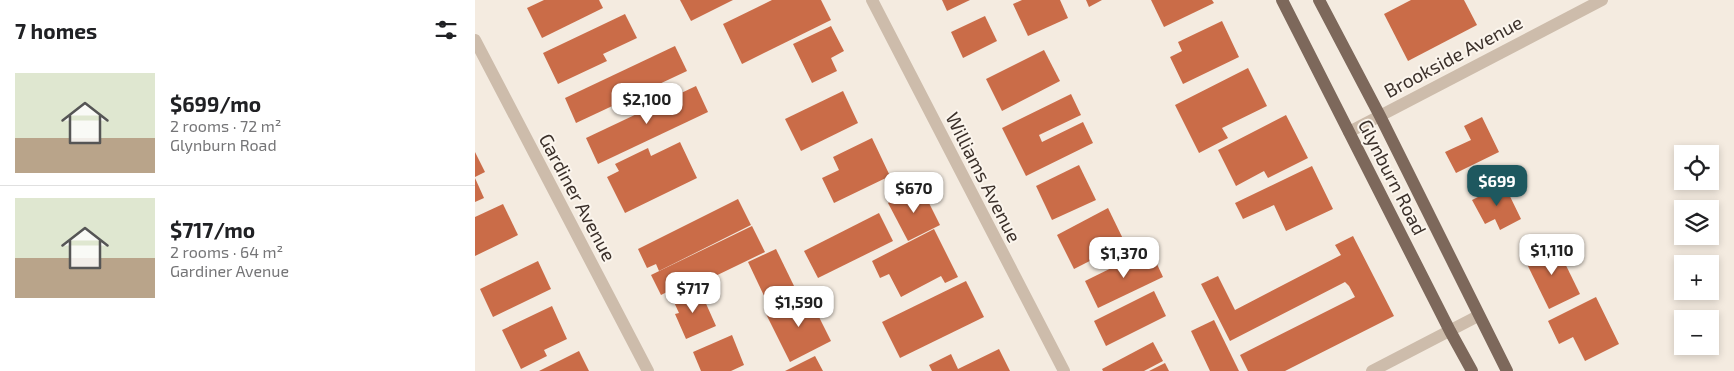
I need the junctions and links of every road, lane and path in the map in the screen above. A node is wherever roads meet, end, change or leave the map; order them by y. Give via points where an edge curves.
1 (871, 0) edge
2 (1282, 0) edge
3 (1319, 0) edge
4 (1602, 0) edge
5 (475, 40) edge
6 (1380, 116) junction
7 (1349, 132) junction
8 (1478, 316) junction
9 (1450, 331) junction
10 (648, 371) edge
11 (1064, 371) edge
12 (1372, 371) edge
13 (1472, 371) edge
14 (1507, 371) edge

1 - 11 street, Williams Avenue
2 - 7 main road, Glynburn Road
3 - 6 main road, Glynburn Road
4 - 6 street, Brookside Avenue
5 - 10 street, Gardiner Avenue
6 - 7 street, Brookside Avenue
6 - 8 main road, Glynburn Road
7 - 9 main road, Glynburn Road
8 - 9 street
8 - 14 main road, Glynburn Road
9 - 12 street
9 - 13 main road, Glynburn Road

